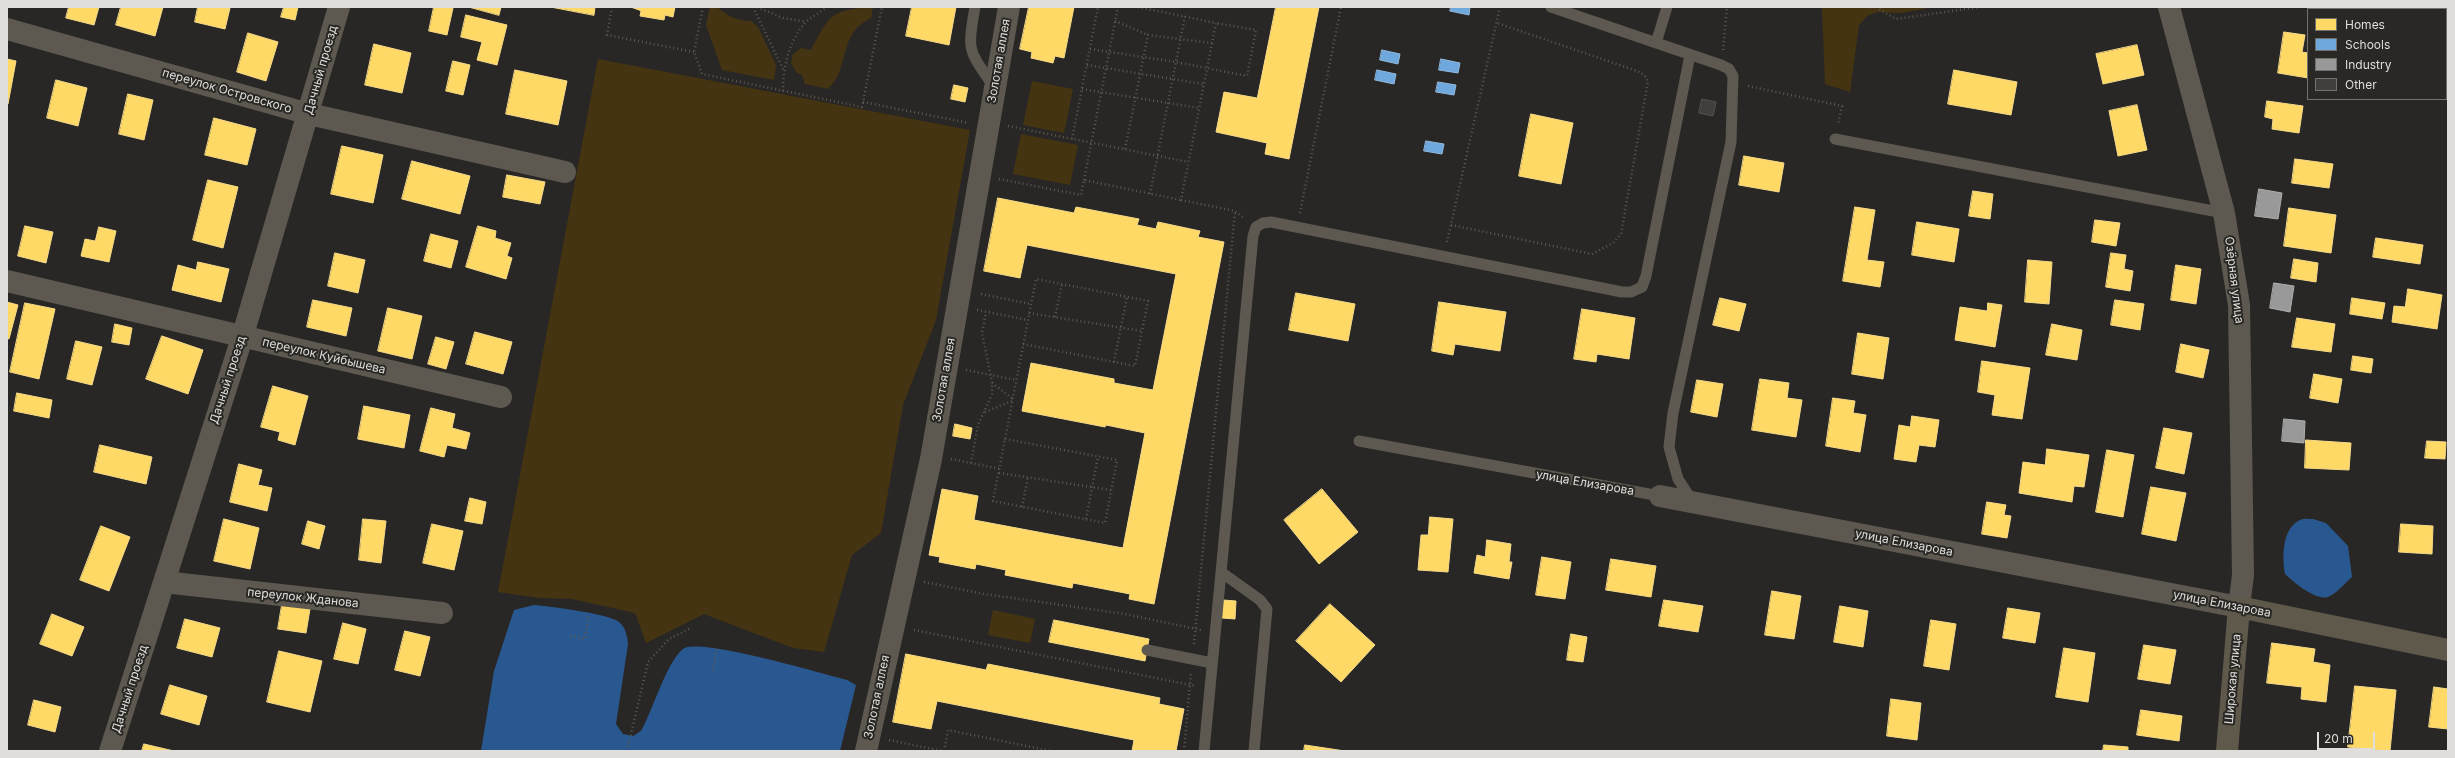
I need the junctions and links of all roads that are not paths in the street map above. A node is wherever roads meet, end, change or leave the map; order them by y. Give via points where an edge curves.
1 (339, 7) edge
2 (974, 7) edge
3 (1009, 7) edge
4 (1551, 7) edge
5 (1667, 7) edge
6 (2169, 7) edge
7 (7, 29) edge
8 (1656, 43) junction
9 (1690, 55) junction
10 (995, 88) junction
11 (309, 114) junction
12 (1835, 139) dead end
13 (565, 172) dead end
14 (2224, 213) junction
15 (7, 281) edge
16 (242, 338) junction
17 (501, 397) dead end
18 (1359, 441) dead end
19 (1660, 496) joint
20 (1694, 502) junction
21 (1221, 572) junction
22 (164, 582) junction
23 (2239, 607) junction
24 (442, 613) dead end
25 (1147, 650) dead end
26 (2448, 650) edge
27 (1212, 663) junction
28 (868, 744) edge
29 (110, 751) edge
30 (1204, 751) edge
31 (1254, 751) edge
32 (2227, 751) edge

1 - 11 street, Дачный проезд
2 - 10 lane via 969,38 971,52
3 - 10 street, Золотая аллея
4 - 8 lane
5 - 8 lane
6 - 14 street, Озёрная улица
7 - 11 street, переулок Островского
8 - 9 lane
9 - 20 lane via 1729,69 1734,83 1731,142 1673,413 1669,447 1678,479
9 - 21 lane via 1646,276 1642,287 1631,292 1271,222 1256,227 1253,236
10 - 28 street, Золотая аллея via 931,456
11 - 13 street, переулок Островского
11 - 16 street, Дачный проезд
12 - 14 lane
14 - 23 street, Озёрная улица via 2239,305 2243,575
15 - 16 street, переулок Куйбышева
16 - 17 street, переулок Куйбышева
16 - 22 street, Дачный проезд
18 - 19 lane, улица Елизарова
19 - 20 street, улица Елизарова
20 - 23 street, улица Елизарова
21 - 27 lane
21 - 31 lane via 1260,600 1267,609
22 - 24 street, переулок Жданова
22 - 29 street, Дачный проезд
23 - 26 street, улица Елизарова
23 - 32 street, Широкая улица
25 - 27 lane
27 - 30 lane

